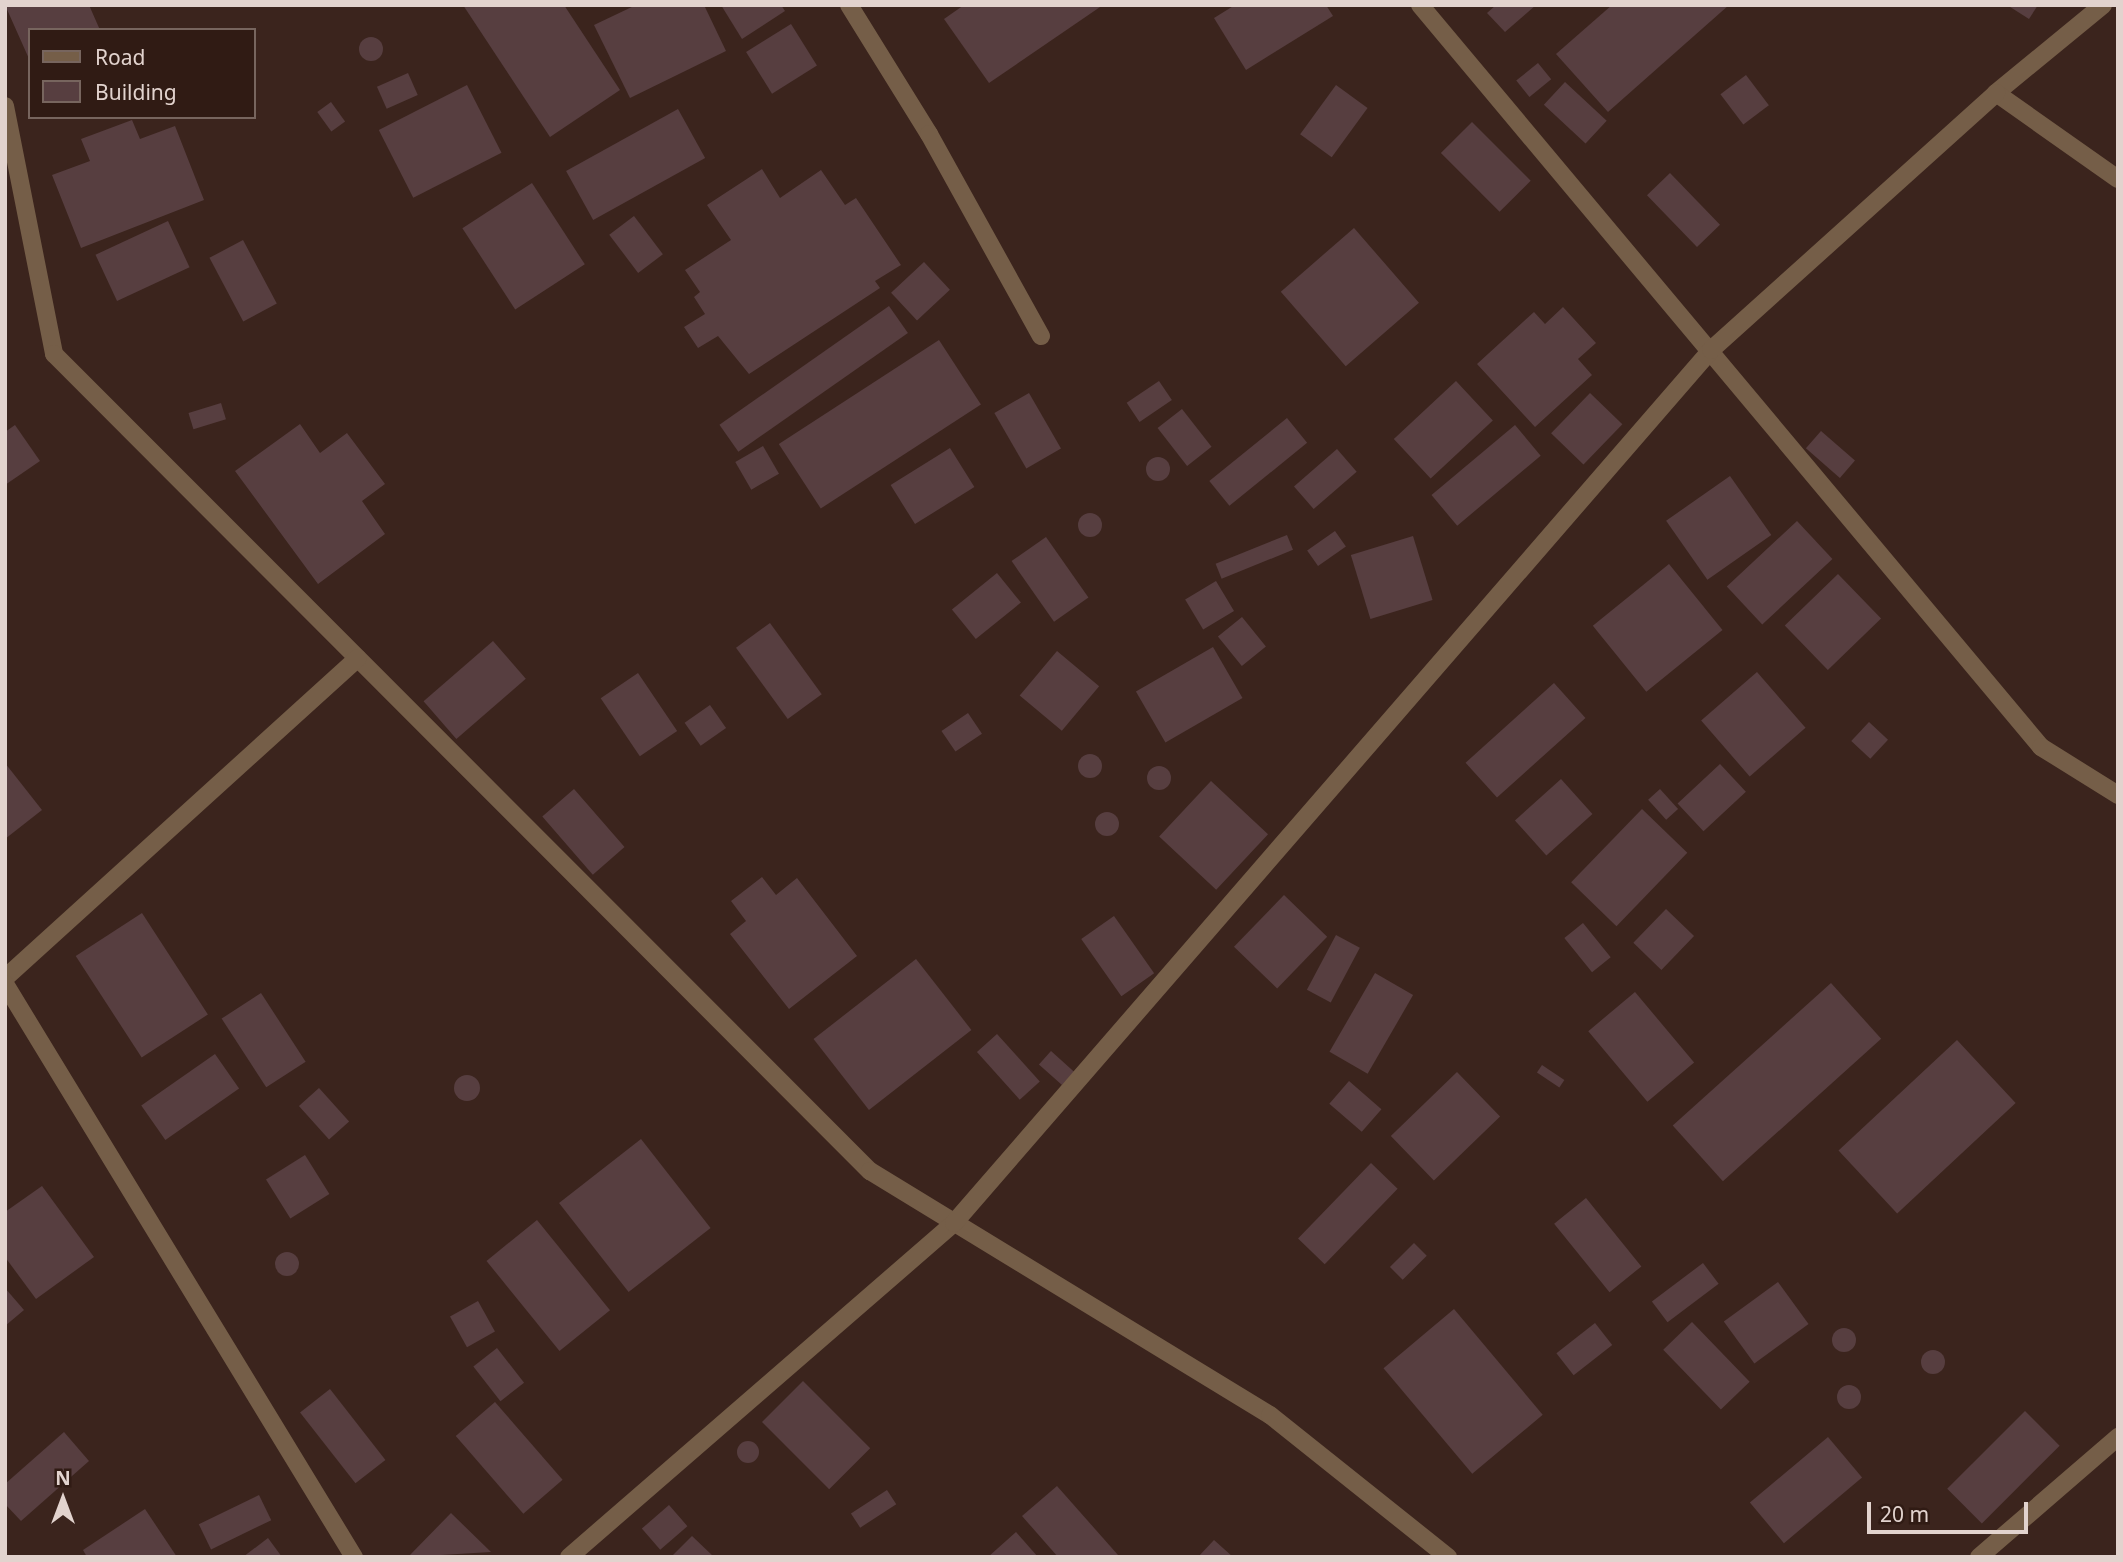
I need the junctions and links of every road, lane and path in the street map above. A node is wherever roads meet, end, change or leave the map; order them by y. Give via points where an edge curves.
1 (849, 5) edge
2 (1420, 5) edge
3 (2103, 5) edge
4 (1996, 93) junction
5 (5, 106) edge
6 (2118, 179) edge
7 (1041, 336) dead end
8 (1711, 350) junction
9 (358, 658) junction
10 (2118, 795) edge
11 (5, 978) edge
12 (5, 984) edge
13 (954, 1223) junction
14 (2118, 1437) edge
15 (354, 1557) edge
16 (569, 1557) edge
17 (1448, 1557) edge
18 (1979, 1557) edge

1 - 7 street via 929,134
2 - 8 street
3 - 4 street
4 - 6 street
4 - 8 street
5 - 9 street via 54,354
8 - 10 street via 2041,747
8 - 13 street
9 - 11 street
9 - 13 street via 870,1171
12 - 15 street
13 - 16 street
13 - 17 street via 1270,1415
14 - 18 street

